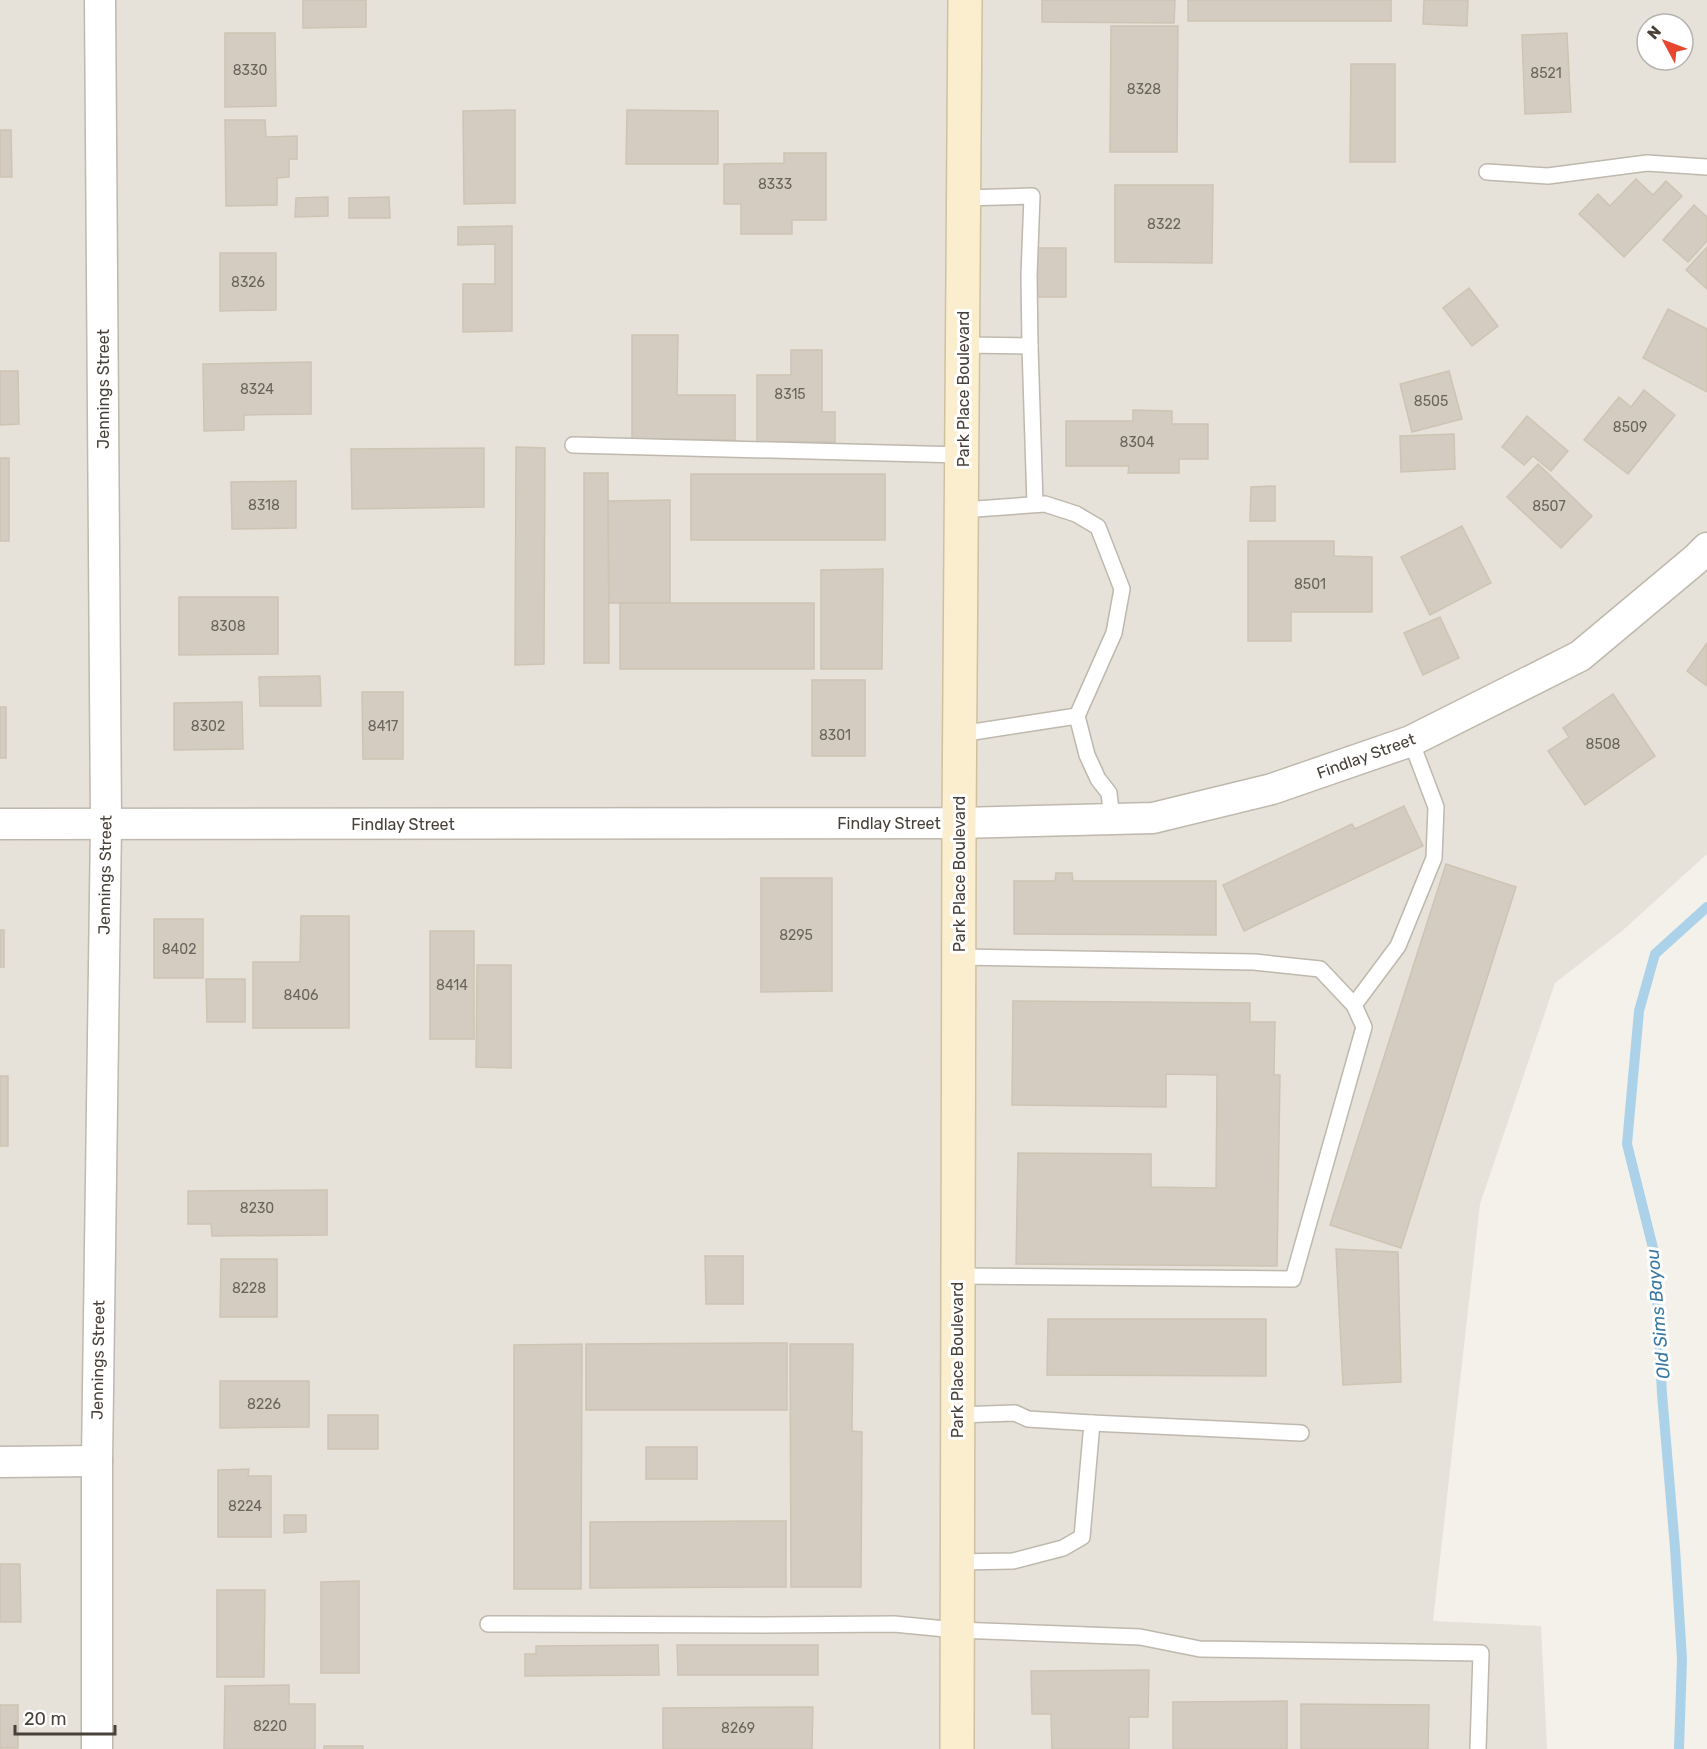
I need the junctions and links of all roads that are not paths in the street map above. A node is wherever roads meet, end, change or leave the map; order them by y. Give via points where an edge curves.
1 (100, 0) edge
2 (965, 0) edge
3 (1707, 166) edge
4 (1487, 172) dead end
5 (964, 198) junction
6 (963, 345) junction
7 (1030, 346) junction
8 (573, 445) dead end
9 (962, 455) junction
10 (1035, 504) junction
11 (962, 510) junction
12 (1707, 548) edge
13 (1077, 716) junction
14 (960, 734) junction
15 (1411, 741) junction
16 (1112, 819) junction
17 (959, 823) junction
18 (0, 824) edge
19 (106, 824) junction
20 (959, 957) junction
21 (1354, 1005) junction
22 (958, 1276) junction
23 (957, 1415) junction
24 (1092, 1423) junction
25 (1301, 1433) dead end
26 (97, 1461) junction
27 (0, 1462) edge
28 (956, 1562) junction
29 (488, 1624) dead end
30 (956, 1630) junction
31 (97, 1749) edge
32 (957, 1749) edge
33 (1478, 1749) edge

1 - 19 street, Jennings Street
2 - 5 street, Park Place Boulevard
3 - 4 lane via 1647,163 1548,176
5 - 6 street, Park Place Boulevard
5 - 7 lane via 1032,196
6 - 7 lane
6 - 9 street, Park Place Boulevard
7 - 10 lane
8 - 9 lane
9 - 11 street, Park Place Boulevard
10 - 11 lane
10 - 13 lane via 1076,514 1098,527 1122,589 1114,633
11 - 14 street, Park Place Boulevard
12 - 15 street, Findlay Street via 1580,656
13 - 14 lane
13 - 16 lane via 1087,755 1109,793
14 - 17 street, Park Place Boulevard
15 - 16 street, Findlay Street via 1272,789 1153,818
15 - 21 lane via 1436,807 1434,858 1398,946
16 - 17 street, Findlay Street
17 - 19 street, Findlay Street
17 - 20 street, Park Place Boulevard
18 - 19 street, Findlay Street
19 - 26 street, Jennings Street
20 - 21 lane via 1254,962 1320,969
20 - 22 street, Park Place Boulevard
21 - 22 lane via 1364,1027 1293,1279
22 - 23 street, Park Place Boulevard
23 - 24 lane via 1015,1413 1028,1419
23 - 28 street, Park Place Boulevard
24 - 25 lane
24 - 28 lane via 1082,1537 1063,1548 1013,1561
26 - 27 street
26 - 31 street, Jennings Street
28 - 30 street, Park Place Boulevard
29 - 30 lane via 894,1624
30 - 32 street, Park Place Boulevard
30 - 33 lane via 1140,1637 1200,1649 1481,1653

